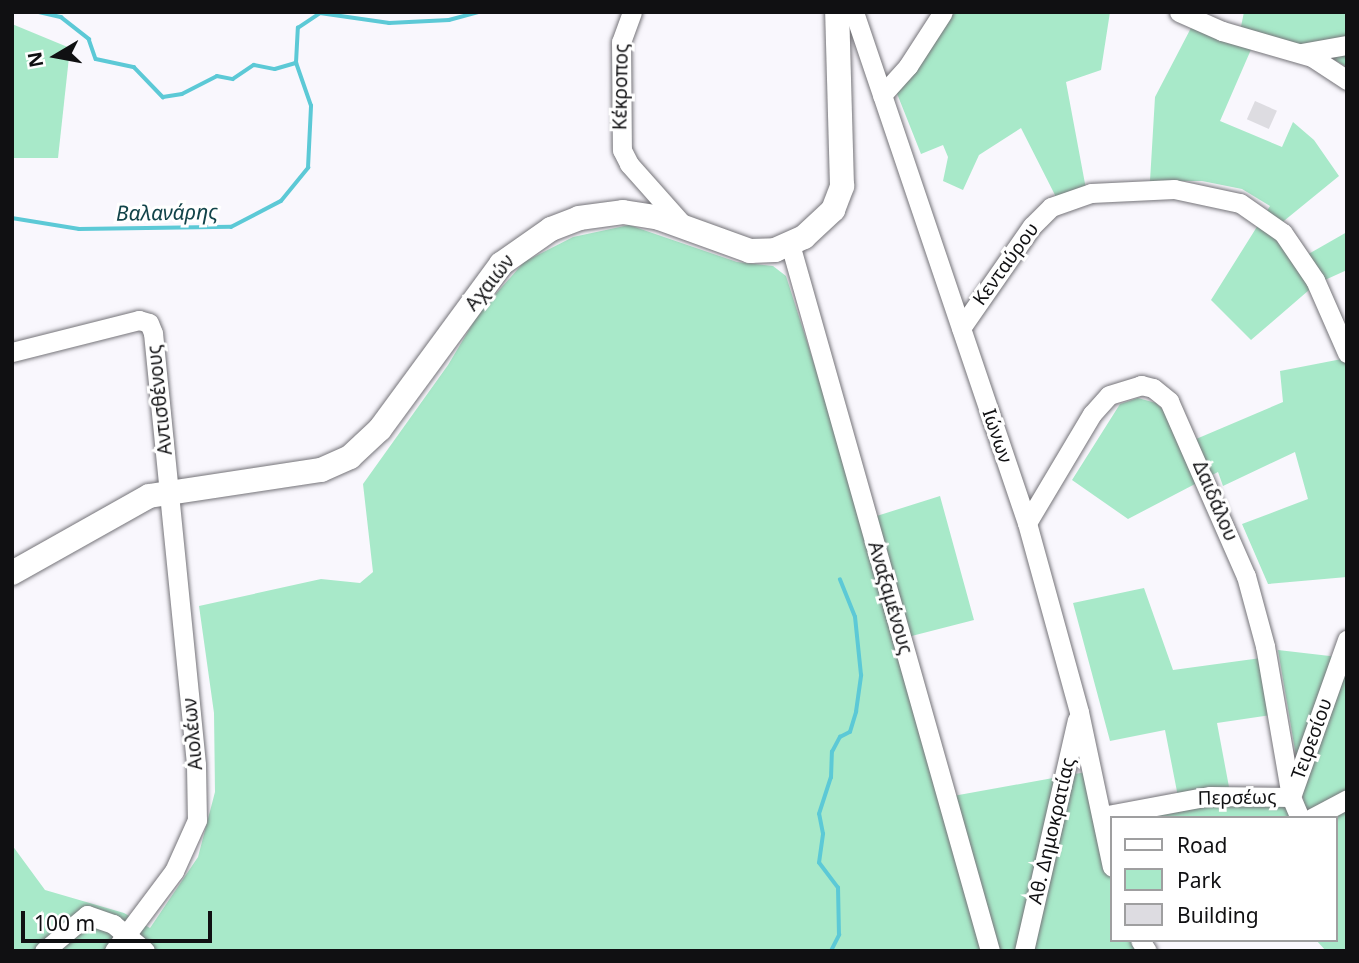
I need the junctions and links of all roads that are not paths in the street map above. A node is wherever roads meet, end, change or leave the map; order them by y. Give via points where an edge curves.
1 (632, 12) edge
2 (837, 12) edge
3 (854, 12) edge
4 (943, 12) edge
5 (1179, 12) edge
6 (1347, 45) edge
7 (1301, 53) junction
8 (1347, 80) edge
9 (882, 95) junction
10 (684, 226) junction
11 (790, 244) junction
12 (961, 328) junction
13 (12, 352) edge
14 (1347, 353) edge
15 (169, 493) junction
16 (1027, 523) junction
17 (12, 573) edge
18 (1347, 640) edge
19 (1079, 712) junction
20 (1290, 797) junction
21 (1347, 799) edge
22 (1102, 816) junction
23 (1299, 816) edge
24 (1316, 816) edge
25 (1110, 857) edge
26 (127, 935) junction
27 (44, 951) edge
28 (114, 951) edge
29 (145, 951) edge
30 (990, 951) edge
31 (1024, 951) edge

1 - 10 street, Κέκροπος via 621,42 622,150
2 - 11 main road, Αχαιών via 842,191 821,225
3 - 9 street, Ιώνων
4 - 9 street via 908,66
5 - 7 street via 1222,31
6 - 7 street
7 - 8 street
9 - 12 street, Ιώνων
10 - 11 main road, Αχαιών via 750,251
10 - 15 main road, Αχαιών via 644,214 613,212 551,229 502,264 380,429 350,457 321,470
11 - 30 street, Αναξαμένους
12 - 14 street, Κενταύρου via 1032,226 1051,207 1091,193 1174,189 1240,203 1283,233 1315,280
12 - 16 street, Ιώνων
13 - 15 street, Αντισθένους via 126,323 149,323
15 - 17 main road, Αχαιών via 132,503
15 - 26 street, Αιολέων via 196,765 197,820 181,859
16 - 19 street, Ιώνων
16 - 20 street, Δαιδάλου via 1104,400 1135,385 1164,395 1180,419 1245,576 1265,646
18 - 20 street, Τειρεσίου
19 - 22 street, Ιώνων
19 - 31 street, Αθ. Δημοκρατίας
20 - 22 street, Περσέως via 1210,796
20 - 23 street, Δαιδάλου
21 - 24 street
22 - 25 street, Ιώνων
26 - 27 street via 106,920 83,915
26 - 28 street, Αιολέων
26 - 29 street

